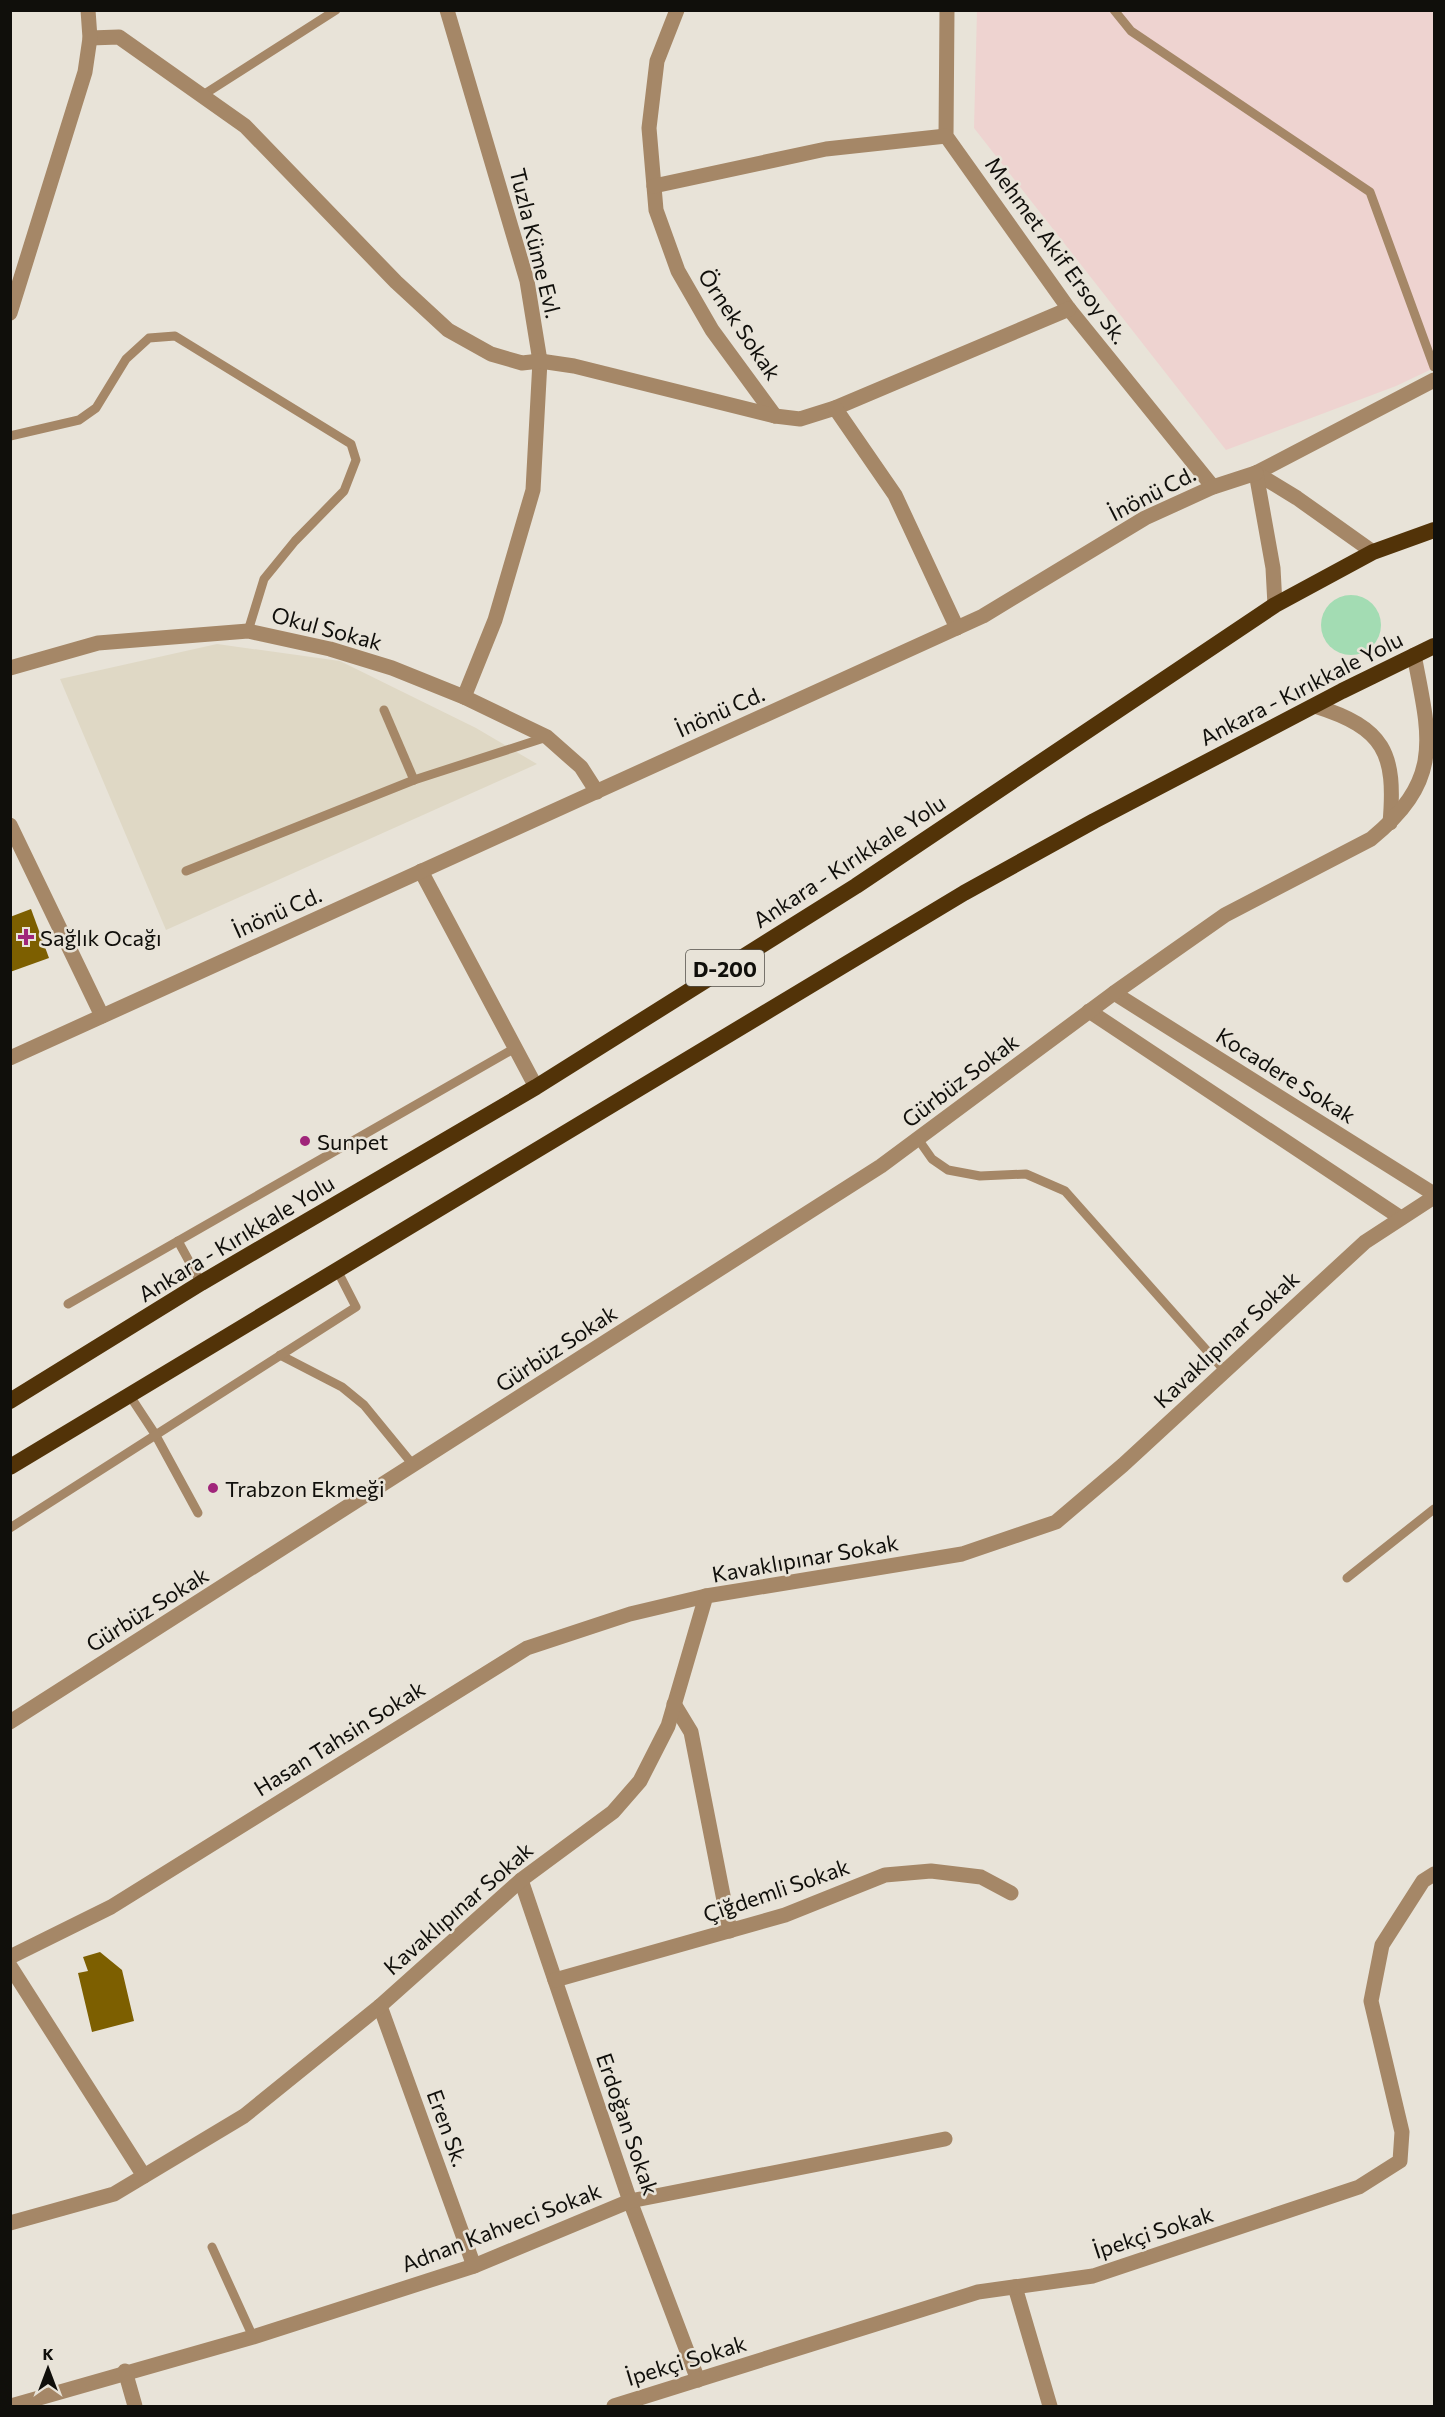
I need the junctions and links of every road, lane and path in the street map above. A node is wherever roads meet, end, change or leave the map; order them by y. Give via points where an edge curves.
1 (88, 10) edge
2 (336, 10) edge
3 (447, 10) edge
4 (677, 10) edge
5 (946, 10) edge
6 (1114, 10) edge
7 (90, 38) junction
8 (203, 95) junction
9 (946, 136) junction
10 (654, 186) junction
11 (1069, 309) junction
12 (10, 313) edge
13 (1434, 338) edge
14 (1426, 345) junction
15 (540, 361) junction
16 (1434, 367) edge
17 (1434, 380) edge
18 (836, 408) junction
19 (776, 416) junction
20 (10, 436) edge
21 (1256, 473) junction
22 (1213, 487) junction
23 (1434, 530) edge
24 (1373, 552) junction
25 (1275, 605) junction
26 (957, 628) junction
27 (248, 631) junction
28 (1434, 646) edge
29 (1414, 655) junction
30 (10, 668) edge
31 (464, 698) junction
32 (1315, 706) junction
33 (384, 710) dead end
34 (547, 737) junction
35 (414, 780) junction
36 (597, 792) junction
37 (1390, 824) junction
38 (10, 825) edge
39 (186, 871) dead end
40 (421, 871) junction
41 (1114, 993) junction
42 (1089, 1011) junction
43 (102, 1016) junction
44 (515, 1048) junction
45 (10, 1058) edge
46 (536, 1087) junction
47 (918, 1139) junction
48 (1434, 1196) edge
49 (1401, 1218) junction
50 (178, 1240) junction
51 (337, 1270) junction
52 (201, 1283) junction
53 (68, 1304) dead end
54 (280, 1355) junction
55 (1225, 1371) junction
56 (130, 1396) junction
57 (10, 1401) edge
58 (155, 1434) junction
59 (414, 1466) junction
60 (10, 1467) edge
61 (1434, 1509) edge
62 (198, 1513) dead end
63 (10, 1528) edge
64 (1347, 1578) dead end
65 (706, 1596) junction
66 (674, 1704) junction
67 (10, 1722) edge
68 (1434, 1874) edge
69 (521, 1880) junction
70 (1011, 1893) dead end
71 (730, 1931) junction
72 (10, 1957) edge
73 (10, 1966) edge
74 (555, 1980) junction
75 (380, 2006) junction
76 (945, 2139) dead end
77 (144, 2176) junction
78 (630, 2201) junction
79 (10, 2223) edge
80 (212, 2247) dead end
81 (474, 2266) junction
82 (1015, 2287) junction
83 (253, 2337) junction
84 (125, 2372) junction
85 (698, 2380) junction
86 (11, 2406) edge
87 (135, 2406) edge
88 (614, 2406) edge
89 (1050, 2406) edge

1 - 7 street
2 - 8 lane
3 - 15 street, Tuzla Küme Evl. via 527,281
4 - 10 street, Örnek Sokak via 657,62 649,128
5 - 9 street
6 - 14 lane via 1131,31 1370,192
7 - 8 street via 119,37
7 - 12 street via 85,72
8 - 15 street via 245,126 396,282 448,330 490,354 522,363
9 - 10 street via 826,149
9 - 11 street, Mehmet Akif Ersoy Sk.
10 - 19 street, Örnek Sokak via 656,210 678,271 712,330
11 - 18 street
11 - 22 street, Mehmet Akif Ersoy Sk.
13 - 14 lane
14 - 16 lane
15 - 19 street
15 - 31 street, Tuzla Küme Evl. via 533,490 495,620
17 - 21 street, İnönü Cd.
18 - 19 street via 800,419
18 - 26 street via 895,495
20 - 27 lane via 79,420 96,408 126,359 149,338 174,336 351,444 356,460 344,491 264,579
21 - 22 street, İnönü Cd.
21 - 24 street
21 - 25 street via 1274,568
22 - 26 street, İnönü Cd. via 1145,518
23 - 24 highway, Ankara - Kırıkkale Yolu / D-200
24 - 25 highway, Ankara - Kırıkkale Yolu / D-200
25 - 46 highway, Ankara - Kırıkkale Yolu / D-200 via 856,886
26 - 36 street, İnönü Cd.
27 - 30 street, Okul Sokak via 98,644
27 - 31 street, Okul Sokak via 392,668
28 - 29 highway, Ankara - Kırıkkale Yolu / D-200
29 - 32 highway, Ankara - Kırıkkale Yolu / D-200
29 - 37 street, Gürbüz Sokak via 1428,729 1428,750 1412,797
31 - 34 street, Okul Sokak
32 - 37 street via 1354,721 1380,745 1389,762 1393,784
32 - 51 highway, Ankara - Kırıkkale Yolu / D-200 via 964,893
33 - 35 lane
34 - 35 lane
34 - 36 street, Okul Sokak via 580,766
35 - 39 lane
36 - 40 street, İnönü Cd.
37 - 41 street, Gürbüz Sokak via 1371,839 1225,915
38 - 43 street
40 - 43 street, İnönü Cd.
40 - 44 street
41 - 42 street, Gürbüz Sokak
41 - 48 street, Kocadere Sokak
42 - 47 street, Gürbüz Sokak
42 - 49 street
43 - 45 street, İnönü Cd.
44 - 46 street
44 - 50 lane
46 - 52 highway, Ankara - Kırıkkale Yolu / D-200
47 - 55 lane via 932,1159 948,1170 980,1176 1026,1174 1065,1191
47 - 59 street, Gürbüz Sokak
48 - 49 street, Kavaklıpınar Sokak
49 - 55 street, Kavaklıpınar Sokak via 1365,1242
50 - 52 lane
50 - 53 lane
51 - 54 lane via 356,1307
51 - 56 highway, Ankara - Kırıkkale Yolu / D-200
52 - 57 highway, Ankara - Kırıkkale Yolu / D-200
54 - 58 lane
54 - 59 lane via 342,1387 364,1405
55 - 65 street, Kavaklıpınar Sokak via 1056,1522 962,1554
56 - 58 lane
56 - 60 highway, Ankara - Kırıkkale Yolu / D-200
58 - 62 lane
58 - 63 lane
59 - 67 street, Gürbüz Sokak
61 - 64 lane
65 - 66 street, Kavaklıpınar Sokak
65 - 72 street, Hasan Tahsin Sokak via 630,1614 527,1648 111,1907
66 - 69 street, Kavaklıpınar Sokak via 668,1726 644,1772 613,1812
66 - 71 street via 691,1732
68 - 82 street, İpekçi Sokak via 1423,1881 1382,1944 1371,2001 1402,2132 1400,2161 1359,2187 1094,2276
69 - 74 street, Erdoğan Sokak
69 - 75 street, Kavaklıpınar Sokak
70 - 71 street, Çiğdemli Sokak via 981,1876 931,1871 885,1875 785,1916
71 - 74 street, Çiğdemli Sokak
73 - 77 street
74 - 78 street, Erdoğan Sokak
75 - 77 street, Kavaklıpınar Sokak via 244,2116
75 - 81 street, Eren Sk.
76 - 78 street, Adnan Kahveci Sokak
77 - 79 street, Kavaklıpınar Sokak via 114,2194
78 - 81 street, Adnan Kahveci Sokak
78 - 85 street, Erdoğan Sokak
80 - 83 lane
81 - 83 street, Adnan Kahveci Sokak
82 - 85 street, İpekçi Sokak via 978,2292
82 - 89 street
83 - 84 street, Adnan Kahveci Sokak
84 - 86 street, Adnan Kahveci Sokak
84 - 87 street
85 - 88 street, İpekçi Sokak

